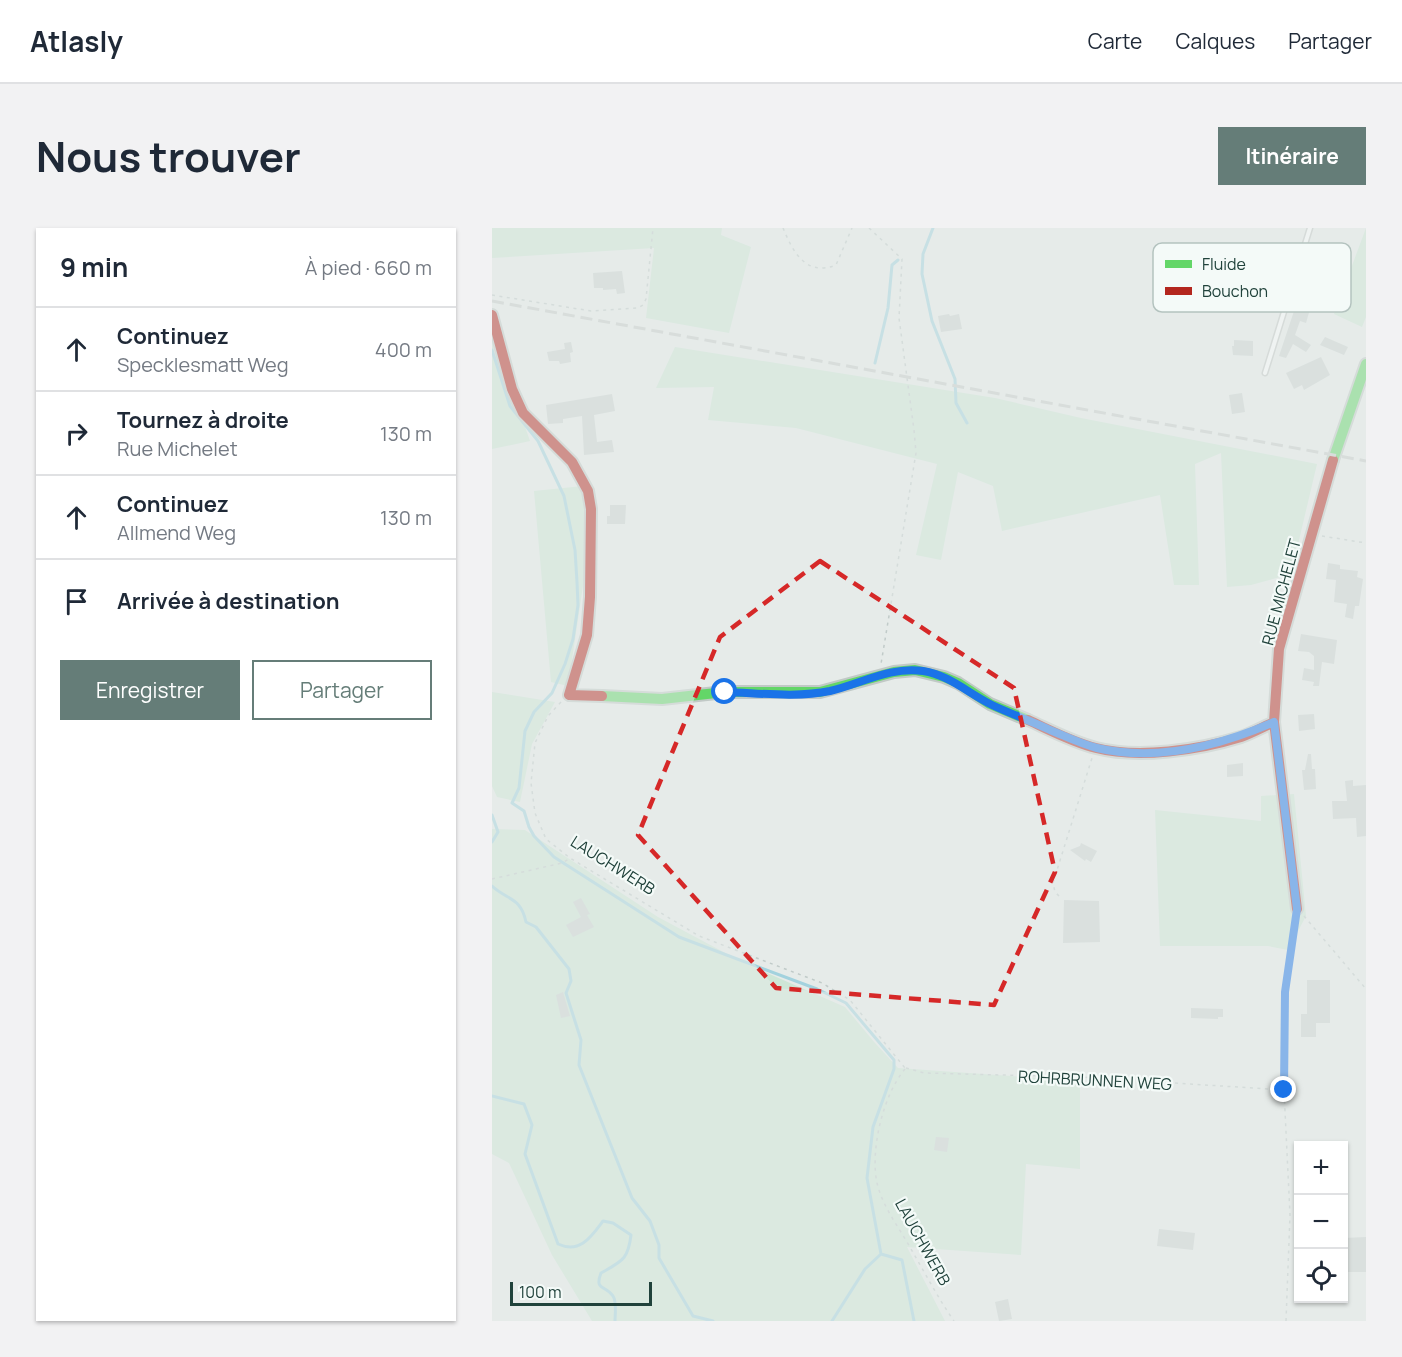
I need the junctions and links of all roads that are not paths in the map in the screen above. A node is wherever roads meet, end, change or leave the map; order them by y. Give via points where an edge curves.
1 (1310, 228) edge
2 (1305, 243) edge
3 (1284, 312) edge
4 (492, 315) edge
5 (1366, 364) edge
6 (1265, 373) dead end
7 (1274, 722) junction
8 (1297, 909) road end

1 - 2 lane
3 - 6 lane
4 - 7 street via 512,389 523,413 572,462 588,491 591,597 587,635 569,695 662,699 725,692 795,694 819,692 907,670 932,673 990,704 1095,748 1122,753 1186,749 1240,737
5 - 7 street, RUE MICHELET via 1334,455 1279,648
7 - 8 street, RUE MICHELET

